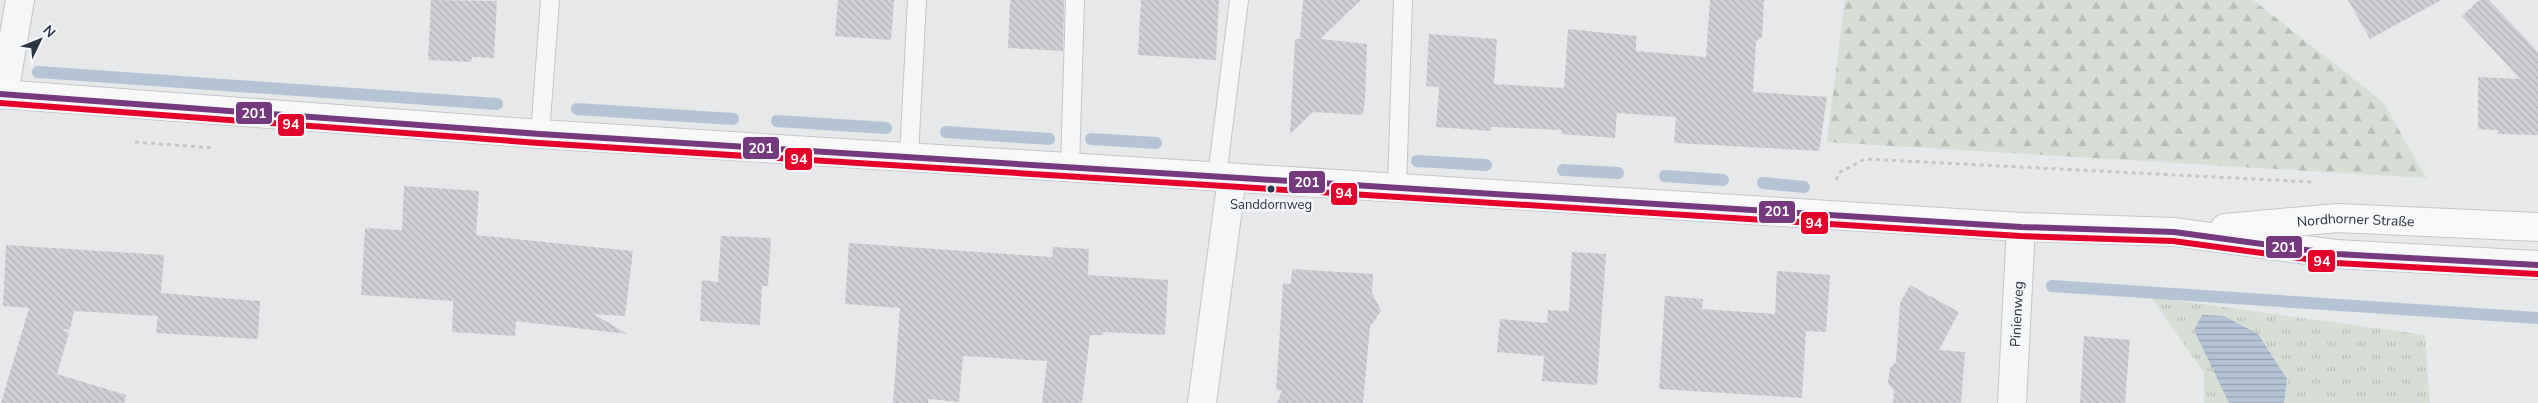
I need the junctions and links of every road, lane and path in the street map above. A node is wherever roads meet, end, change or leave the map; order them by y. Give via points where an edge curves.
1 (20, 0) edge
2 (550, 0) edge
3 (917, 0) edge
4 (1075, 0) edge
5 (1238, 0) edge
6 (1404, 0) edge
7 (0, 94) edge
8 (540, 134) junction
9 (909, 157) junction
10 (1070, 167) junction
11 (1224, 178) junction
12 (2320, 182) dead end
13 (1397, 188) junction
14 (1830, 188) dead end
15 (2021, 227) junction
16 (2538, 227) edge
17 (2174, 232) junction
18 (2538, 265) edge
19 (1202, 403) edge
20 (2012, 403) edge

1 - 7 street via 7,76
2 - 8 lane
3 - 9 lane
4 - 10 lane
5 - 11 lane
6 - 13 lane
7 - 8 street, Nordhorner Straße
8 - 9 street, Nordhorner Straße
9 - 10 street, Nordhorner Straße
10 - 11 street, Nordhorner Straße
11 - 13 street, Nordhorner Straße
11 - 19 street
12 - 14 path via 1866,159 1840,172
13 - 15 street, Nordhorner Straße
15 - 17 street, Nordhorner Straße
15 - 20 street, Pinienweg
16 - 17 street, Nordhorner Straße via 2338,218
17 - 18 street, Nordhorner Straße via 2336,254

